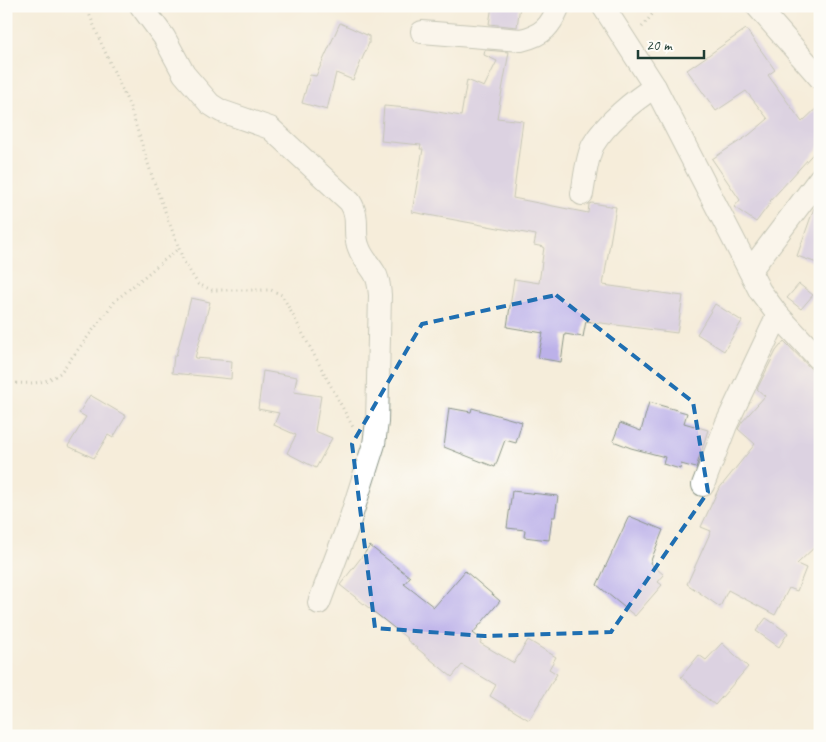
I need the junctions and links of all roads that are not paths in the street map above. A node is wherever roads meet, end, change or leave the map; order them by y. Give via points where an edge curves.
1 (141, 6) edge
2 (559, 6) edge
3 (603, 6) edge
4 (757, 6) edge
5 (422, 32) dead end
6 (820, 78) edge
7 (655, 87) junction
8 (820, 178) edge
9 (582, 194) dead end
10 (750, 271) junction
11 (778, 315) junction
12 (820, 360) edge
13 (703, 484) dead end
14 (320, 603) dead end

1 - 14 street via 164,37 184,74 210,104 270,128 350,202 356,215 359,250 378,281 377,422 349,523
2 - 5 street via 547,29 520,40
3 - 7 street
4 - 6 street
7 - 9 street via 639,97 593,145
7 - 10 street
8 - 10 street
10 - 11 street
11 - 12 street
11 - 13 street via 726,425

